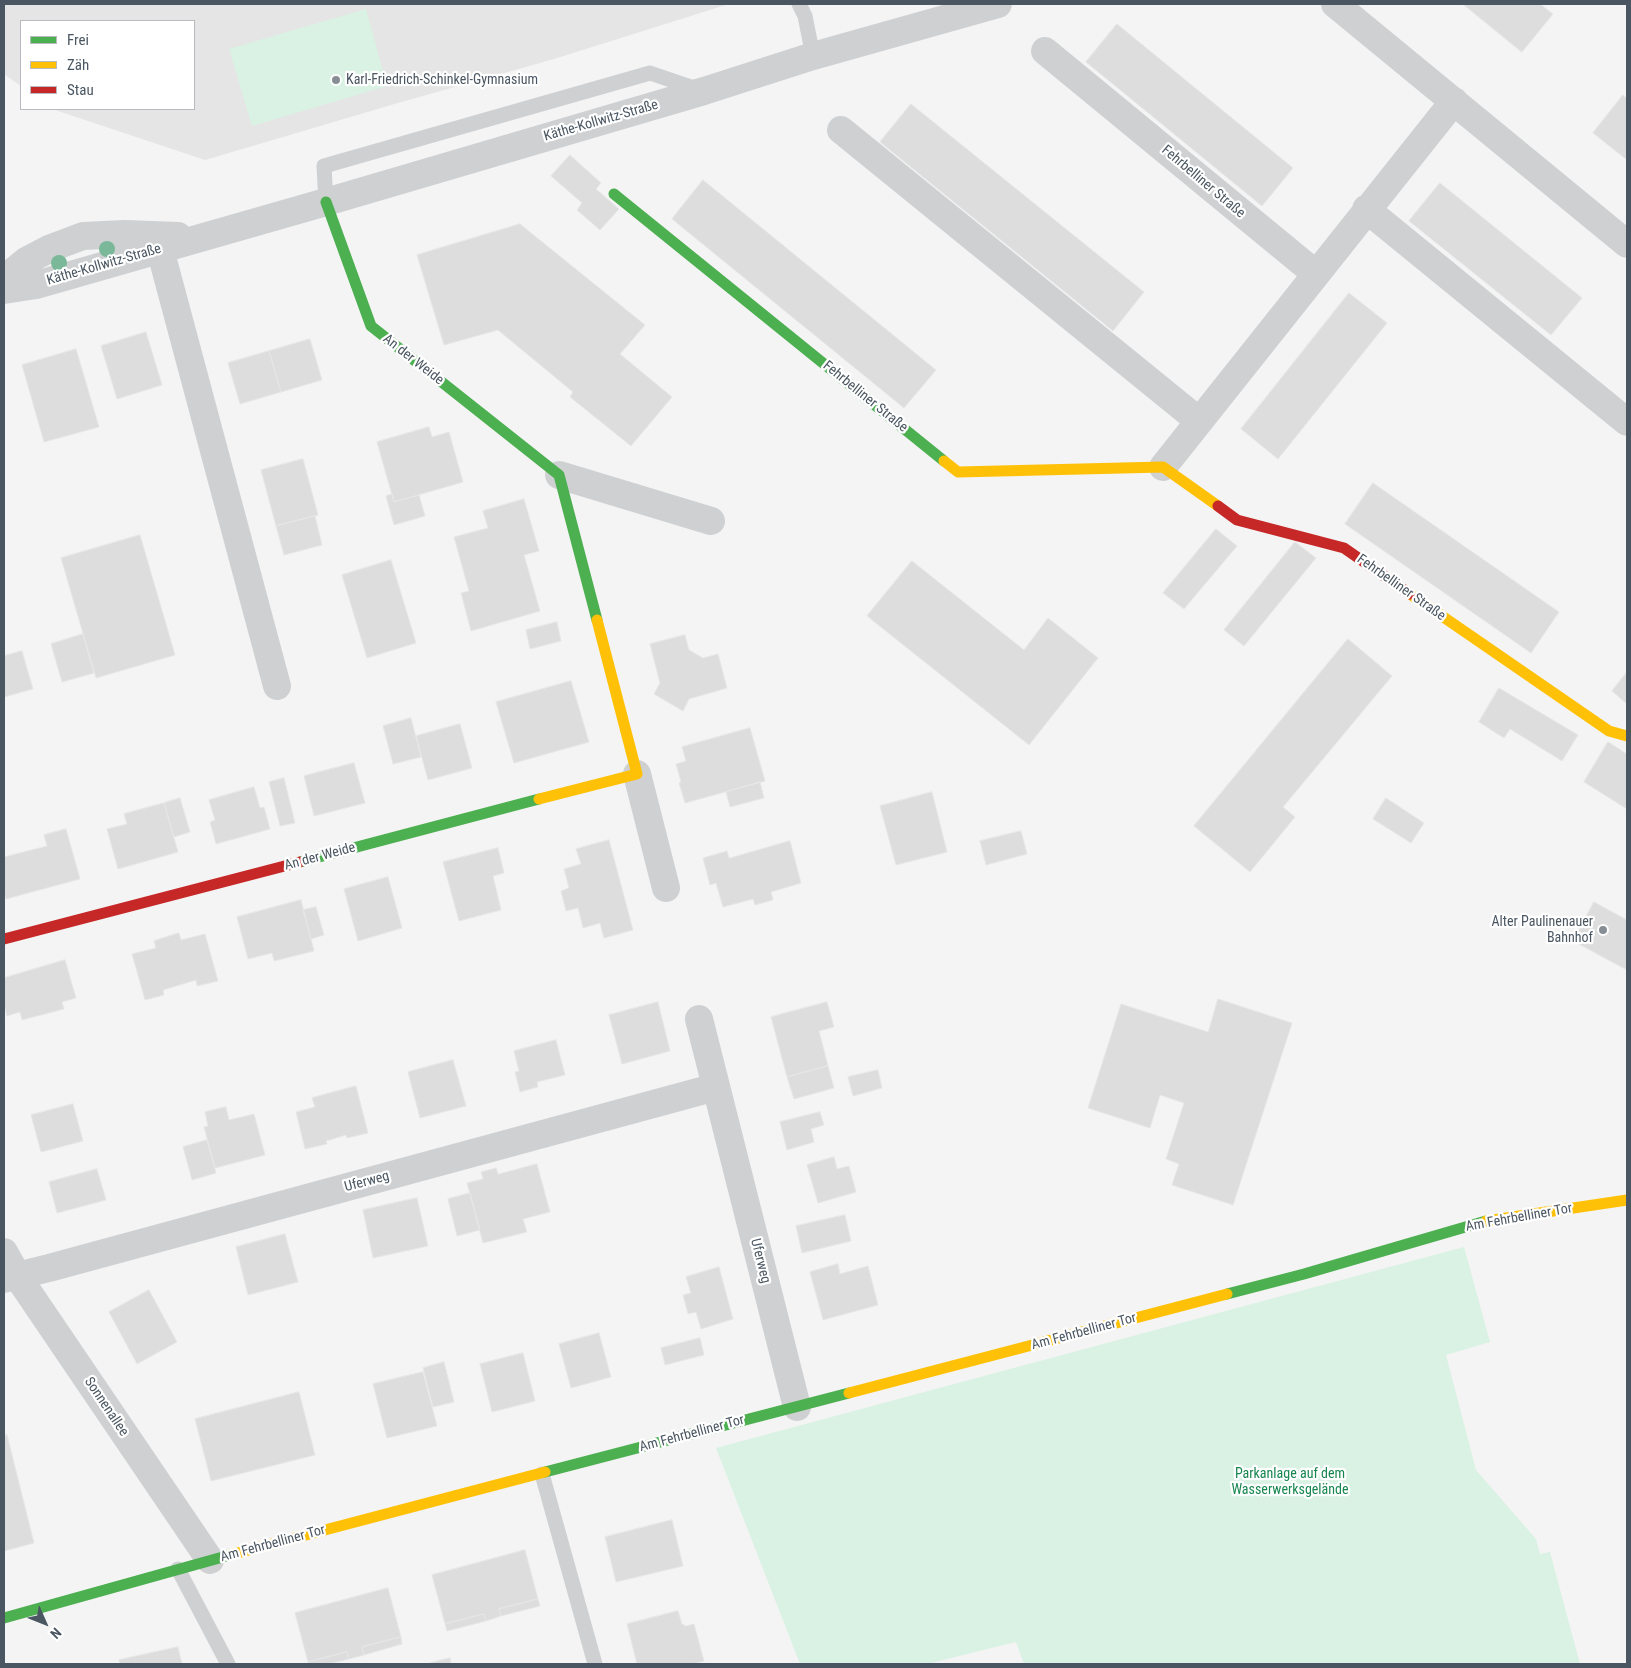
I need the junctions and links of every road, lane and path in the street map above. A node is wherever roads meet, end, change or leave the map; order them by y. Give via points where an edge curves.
1 (799, 4) edge
2 (998, 4) edge
3 (1335, 4) edge
4 (1045, 51) dead end
5 (813, 56) junction
6 (1454, 101) junction
7 (841, 130) dead end
8 (614, 194) dead end
9 (326, 202) junction
10 (1366, 209) junction
11 (204, 237) junction
12 (1627, 244) edge
13 (160, 249) junction
14 (1316, 274) junction
15 (4, 278) edge
16 (4, 290) edge
17 (1199, 421) junction
18 (1627, 422) edge
19 (1163, 467) junction
20 (560, 475) junction
21 (712, 521) dead end
22 (277, 686) dead end
23 (1627, 736) edge
24 (637, 774) junction
25 (666, 888) dead end
26 (4, 939) edge
27 (699, 1019) dead end
28 (716, 1086) junction
29 (1627, 1200) edge
30 (4, 1252) edge
31 (11, 1278) edge
32 (797, 1407) junction
33 (542, 1474) junction
34 (210, 1560) junction
35 (178, 1569) junction
36 (4, 1618) edge
37 (228, 1664) edge
38 (596, 1664) edge

1 - 5 lane via 805,16
2 - 5 street, Käthe-Kollwitz-Straße
3 - 6 street
4 - 14 street, Fehrbelliner Straße
5 - 9 street, Käthe-Kollwitz-Straße
6 - 10 street
6 - 12 street
7 - 17 street
8 - 19 street, Fehrbelliner Straße via 958,472
9 - 11 street, Käthe-Kollwitz-Straße
9 - 20 street, An der Weide via 371,326
10 - 14 street
10 - 18 street
11 - 13 street, Käthe-Kollwitz-Straße
11 - 15 street, Käthe-Kollwitz-Straße via 83,236 26,261
13 - 16 street, Käthe-Kollwitz-Straße via 36,285
13 - 22 street
14 - 17 street
17 - 19 street
19 - 23 street, Fehrbelliner Straße via 1237,520 1344,548 1608,731
20 - 21 street, An der Weide
20 - 24 street
24 - 25 street
24 - 26 street, An der Weide
27 - 28 street, Uferweg
28 - 31 street, Uferweg
28 - 32 street, Uferweg
29 - 32 street, Am Fehrbelliner Tor via 1482,1222 1304,1274
30 - 31 street, Sonnenallee
31 - 34 street, Sonnenallee
32 - 33 street, Am Fehrbelliner Tor
33 - 34 street, Am Fehrbelliner Tor
33 - 38 lane
34 - 35 street, Am Fehrbelliner Tor
35 - 36 street, Am Fehrbelliner Tor
35 - 37 lane

